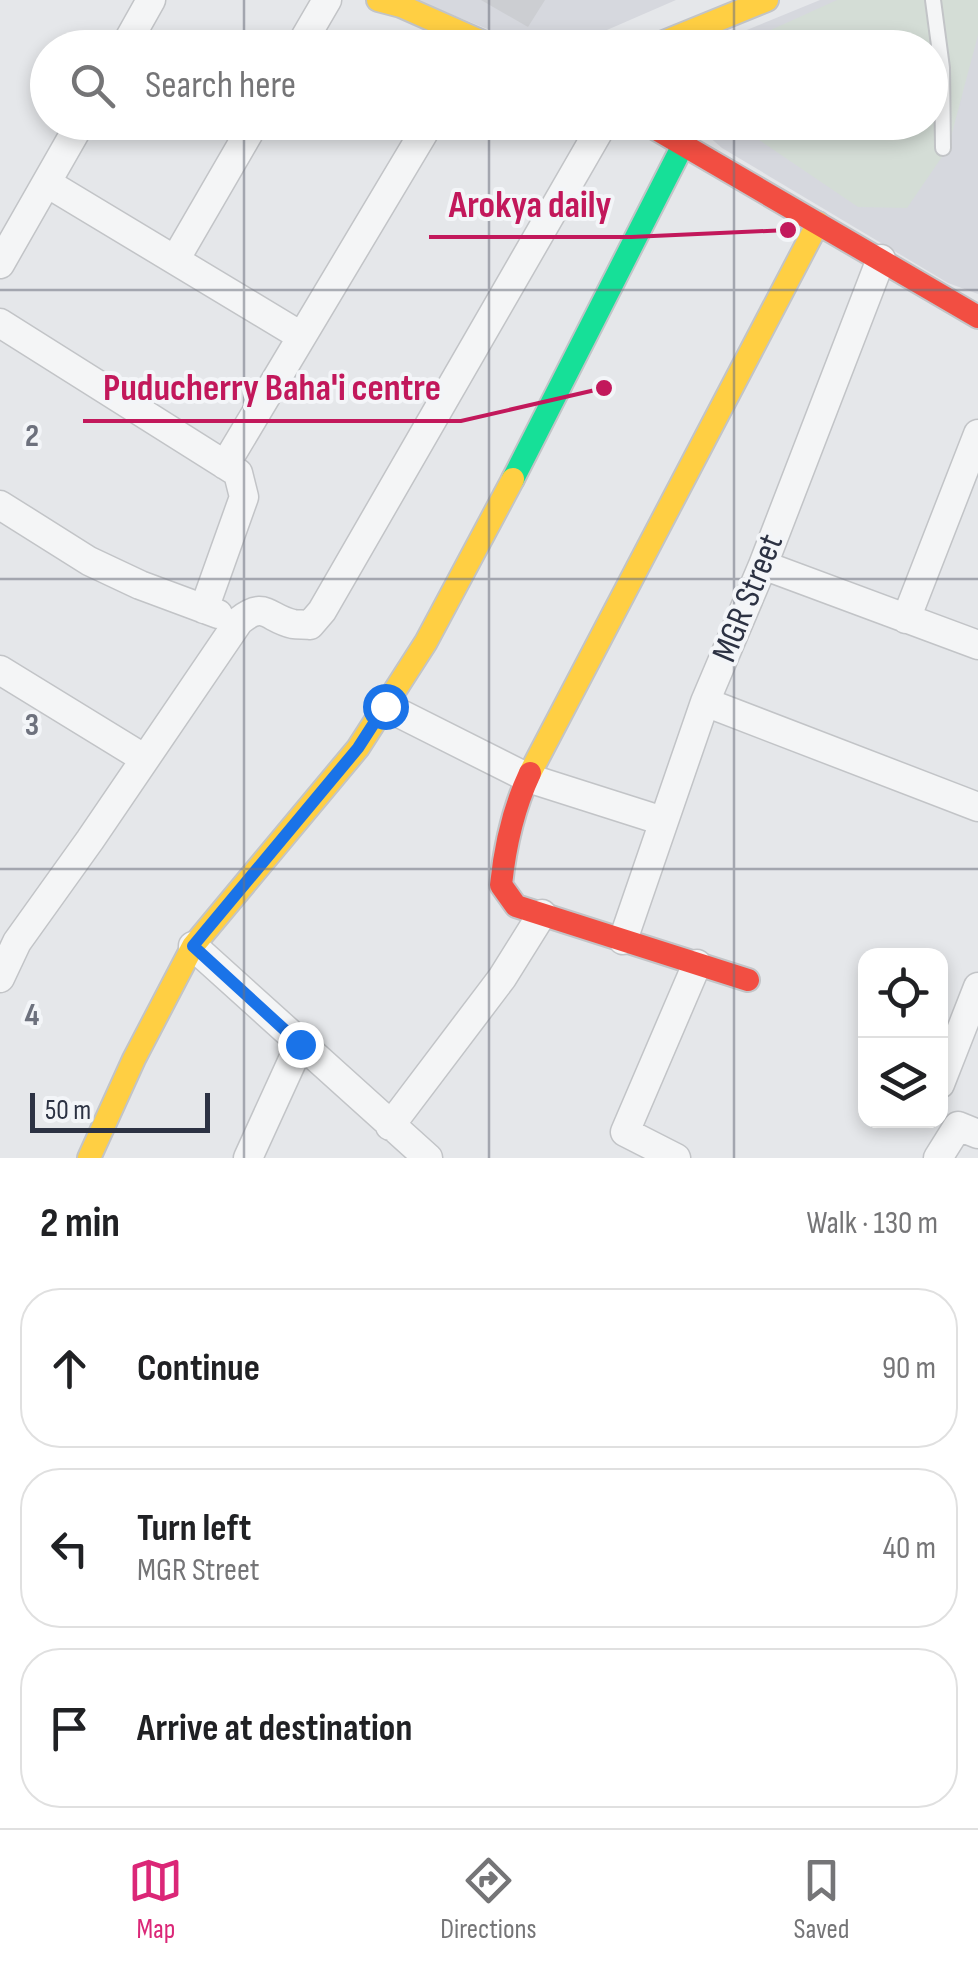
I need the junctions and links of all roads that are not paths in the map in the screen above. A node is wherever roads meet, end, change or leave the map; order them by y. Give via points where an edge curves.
1 (151, 0) edge
2 (327, 0) edge
3 (378, 0) edge
4 (933, 0) edge
5 (762, 1) edge
6 (134, 30) edge
7 (310, 30) edge
8 (451, 30) edge
9 (692, 30) edge
10 (937, 30) edge
11 (71, 140) edge
12 (245, 140) edge
13 (419, 140) edge
14 (594, 140) edge
15 (675, 140) edge
16 (943, 140) edge
17 (683, 145) junction
18 (943, 148) dead end
19 (47, 183) junction
20 (818, 223) junction
21 (881, 259) junction
22 (175, 260) junction
23 (0, 264) edge
24 (978, 317) edge
25 (0, 323) edge
26 (301, 336) junction
27 (978, 434) edge
28 (225, 465) junction
29 (970, 479) edge
30 (0, 505) edge
31 (763, 564) junction
32 (204, 609) junction
33 (906, 619) junction
34 (239, 622) junction
35 (978, 645) edge
36 (2, 677) edge
37 (705, 702) junction
38 (385, 706) junction
39 (145, 759) junction
40 (528, 778) junction
41 (978, 807) edge
42 (663, 821) junction
43 (542, 914) junction
44 (623, 940) junction
45 (193, 946) junction
46 (698, 964) junction
47 (0, 978) edge
48 (748, 980) dead end
49 (978, 986) edge
50 (300, 1044) junction
51 (948, 1063) edge
52 (948, 1112) edge
53 (390, 1126) junction
54 (968, 1130) edge
55 (424, 1157) edge
56 (88, 1158) edge
57 (248, 1158) edge
58 (676, 1158) edge
59 (938, 1158) edge

1 - 6 street
2 - 7 street
3 - 8 street
4 - 10 lane
5 - 9 street
11 - 19 street
12 - 22 street
13 - 26 street
14 - 34 street via 322,611 310,625 267,611 251,611
15 - 17 street
16 - 18 lane
17 - 20 street
17 - 38 street via 436,626
19 - 22 street
19 - 23 street
20 - 21 street
20 - 40 street
21 - 24 street
21 - 31 street, MGR Street
22 - 26 street
25 - 28 street
26 - 28 street
27 - 29 street
28 - 32 street via 238,473 244,496
29 - 33 street
30 - 32 street via 89,561
31 - 33 street
31 - 37 street, MGR Street
32 - 34 street
33 - 35 street
34 - 39 street
36 - 39 street
37 - 41 street
37 - 42 street, MGR Street
38 - 40 street
38 - 45 street via 358,748
39 - 47 street via 17,942
40 - 42 street
40 - 43 street via 501,885 516,906
42 - 44 street, MGR Street
43 - 44 street
43 - 53 street
44 - 46 street
45 - 50 street
45 - 56 street
46 - 48 street
46 - 58 street via 625,1132
49 - 51 street
50 - 53 street
50 - 57 street
52 - 54 street
53 - 55 street
54 - 59 street

